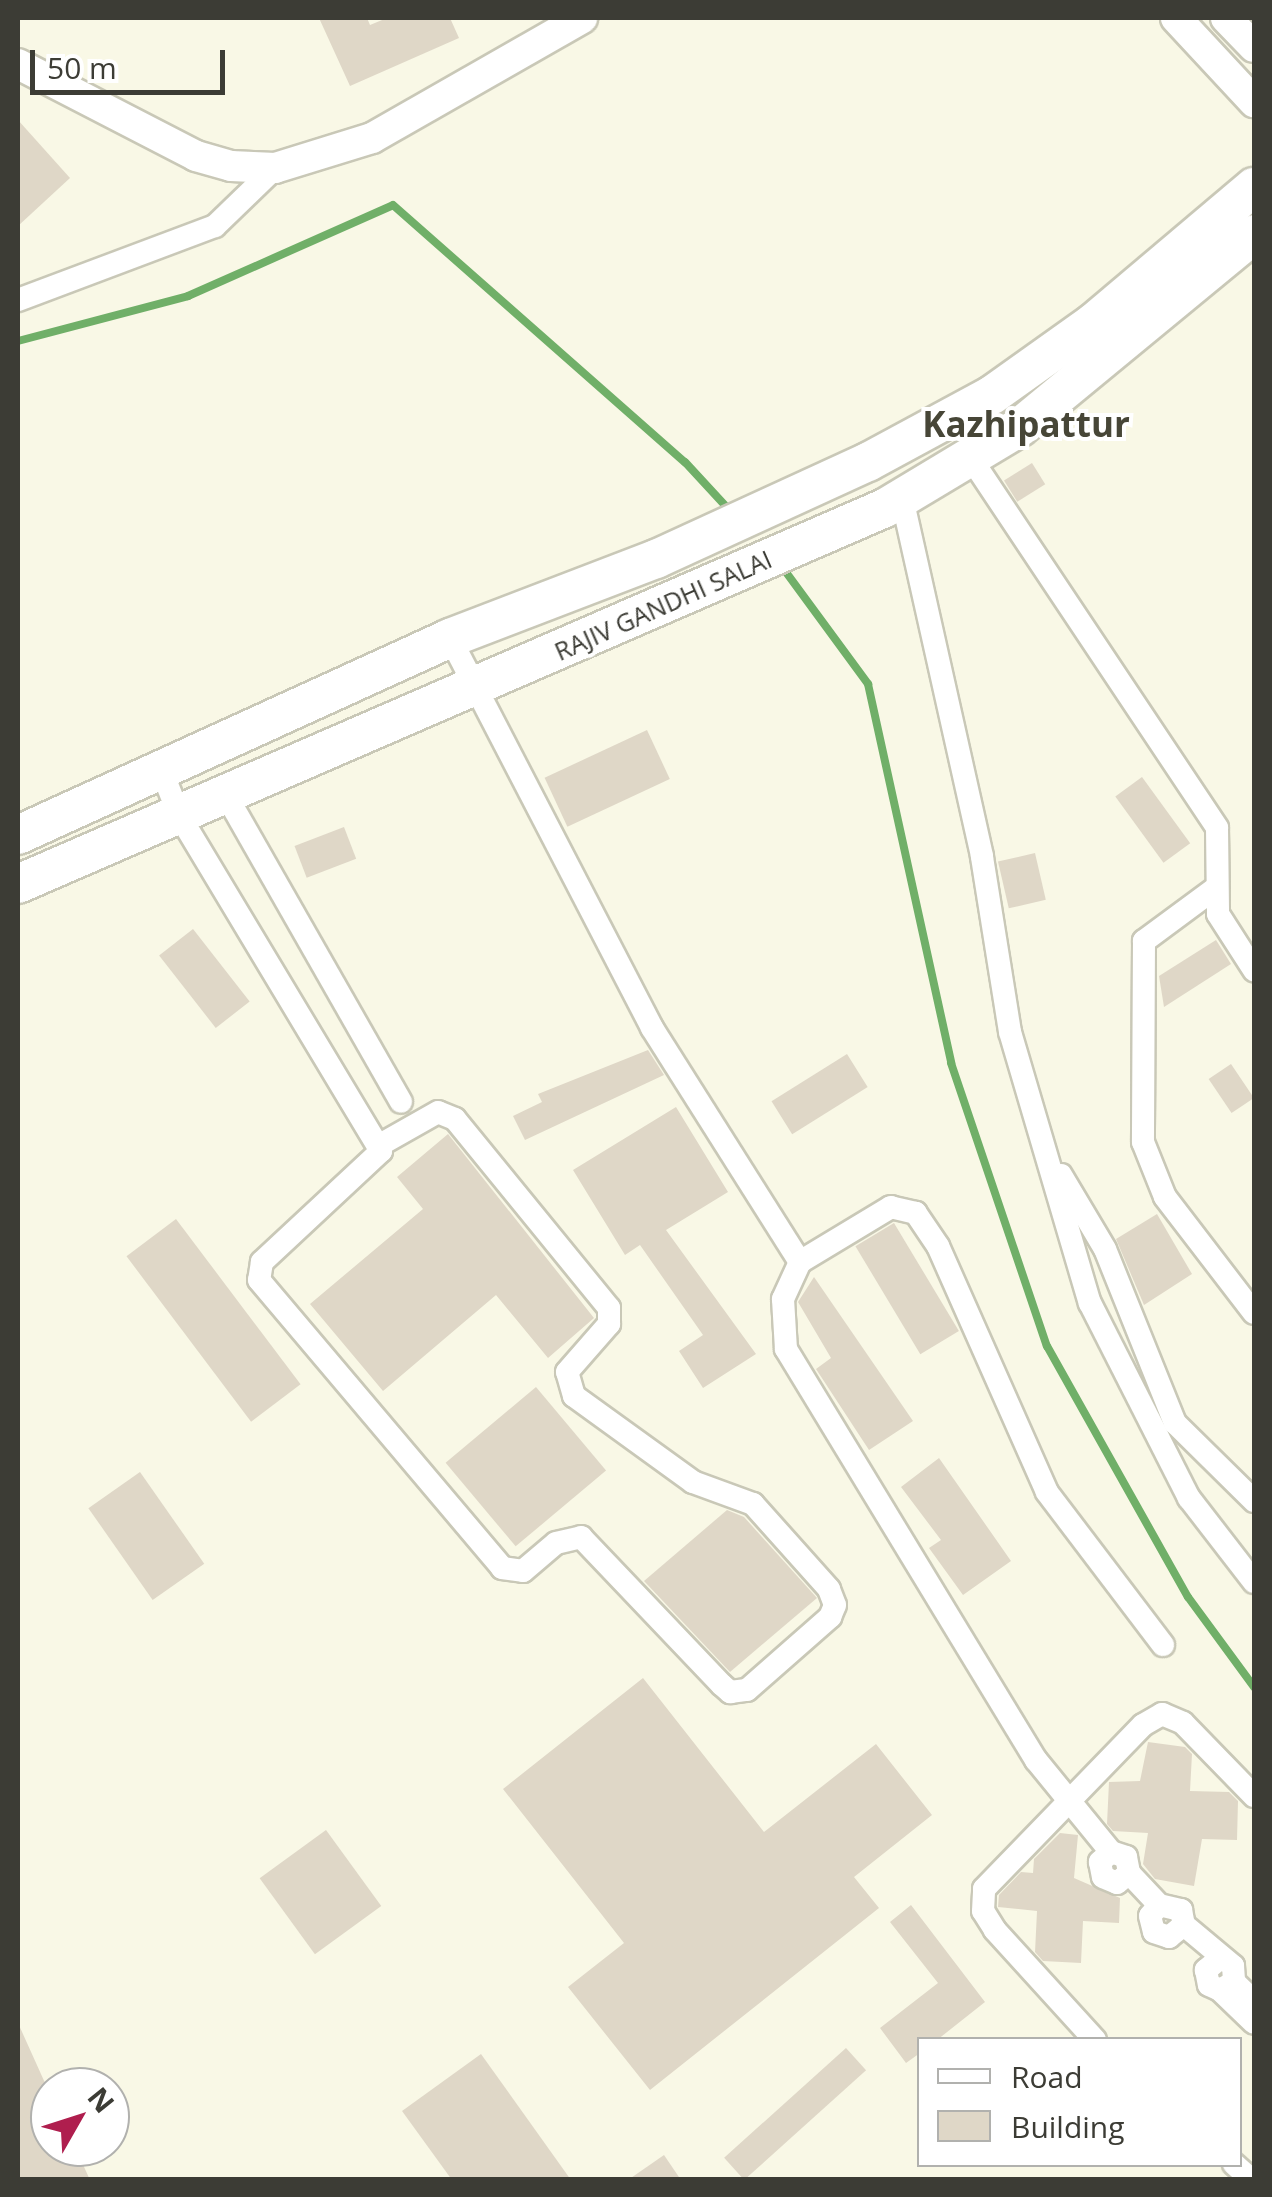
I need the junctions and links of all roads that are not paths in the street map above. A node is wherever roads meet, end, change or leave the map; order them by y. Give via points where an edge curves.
1 (582, 18) edge
2 (1176, 18) edge
3 (1226, 18) edge
4 (1254, 47) edge
5 (18, 64) edge
6 (1254, 102) edge
7 (275, 168) junction
8 (1254, 187) edge
9 (1254, 234) edge
10 (18, 300) edge
11 (968, 454) junction
12 (894, 503) junction
13 (450, 638) junction
14 (475, 690) junction
15 (161, 770) junction
16 (226, 795) junction
17 (179, 815) junction
18 (18, 834) edge
19 (18, 884) edge
20 (1213, 890) junction
21 (1254, 970) edge
22 (401, 1102) dead end
23 (378, 1146) junction
24 (1048, 1155) junction
25 (800, 1262) junction
26 (1254, 1313) edge
27 (1254, 1501) edge
28 (1254, 1582) edge
29 (1163, 1645) dead end
30 (1254, 1796) edge
31 (1066, 1807) junction
32 (1227, 1986) junction
33 (1254, 2000) edge
34 (1254, 2022) edge
35 (1092, 2037) edge

1 - 7 street via 372,138
2 - 6 street
3 - 4 street
5 - 7 street via 196,156
7 - 10 street via 215,226
8 - 13 main road, RAJIV GANDHI SALAI via 1093,323 1006,385 868,462 656,559
9 - 11 main road, RAJIV GANDHI SALAI via 1020,427
11 - 12 main road, RAJIV GANDHI SALAI
11 - 20 street via 1217,828 1222,849
12 - 14 main road, RAJIV GANDHI SALAI
12 - 24 street via 982,857 1010,1032
13 - 14 street
13 - 15 main road, RAJIV GANDHI SALAI
14 - 16 main road, RAJIV GANDHI SALAI
14 - 25 street via 652,1028
15 - 17 street
15 - 18 main road, RAJIV GANDHI SALAI
16 - 17 main road, RAJIV GANDHI SALAI
16 - 22 street
17 - 19 main road, RAJIV GANDHI SALAI
17 - 23 street
20 - 21 street via 1218,914
20 - 26 street via 1144,940 1141,1125 1165,1196
23 - 23 street via 378,1160 262,1262 259,1280 502,1568 524,1571 556,1543 580,1537 722,1685 730,1692 746,1690 830,1617 836,1605 830,1588 753,1504 694,1482 574,1396 566,1372 610,1324 609,1308 455,1119 438,1112
24 - 27 street via 1105,1248 1175,1423
24 - 28 street via 1090,1303 1188,1498
25 - 29 street via 891,1207 916,1213 938,1246 1046,1492
25 - 31 street via 782,1299 786,1349
30 - 31 street via 1170,1713 1143,1726
31 - 32 street via 1106,1857 1126,1858 1123,1878 1155,1910 1178,1907 1178,1931 1212,1965 1232,1966
31 - 35 street via 992,1878 981,1900 995,1930
32 - 33 street
32 - 34 street

